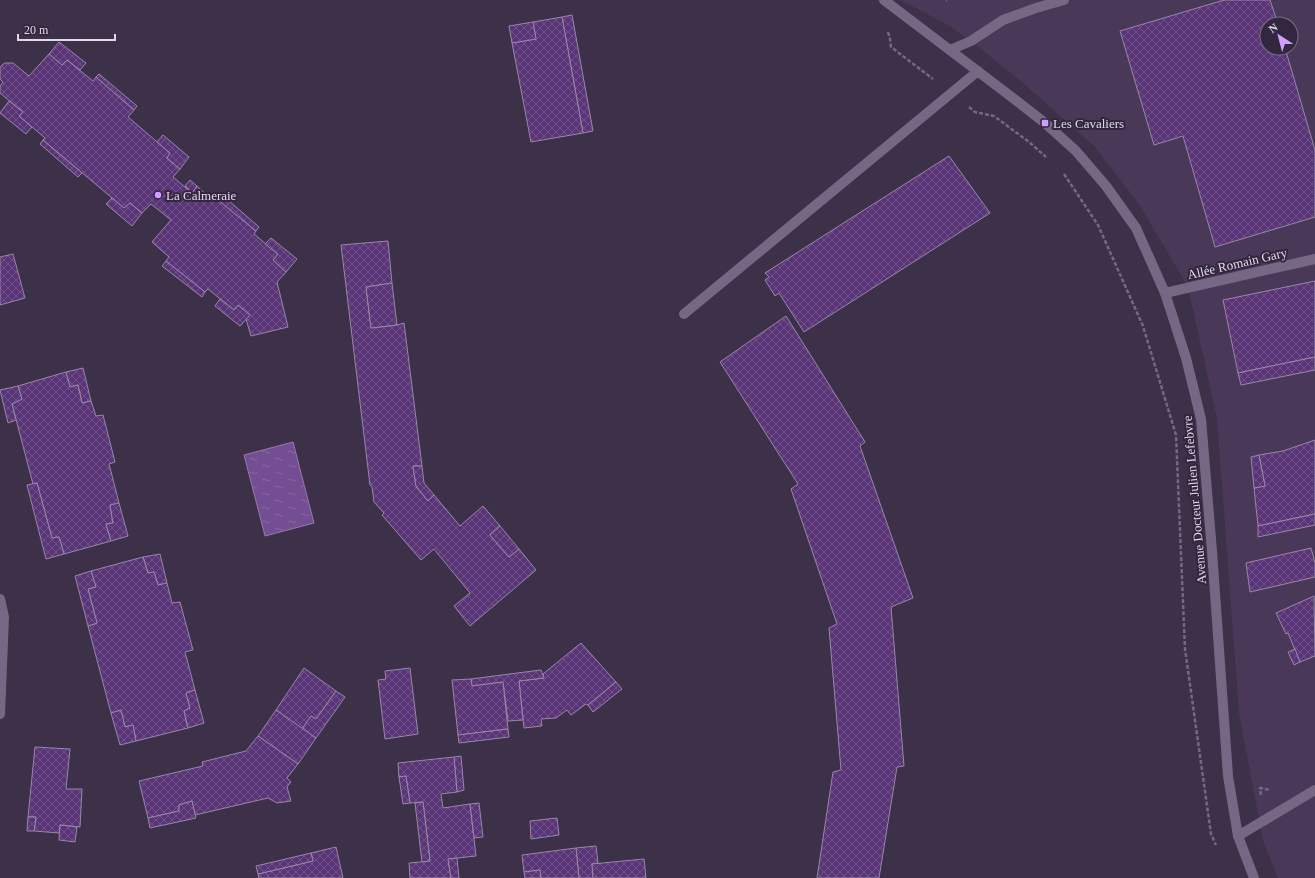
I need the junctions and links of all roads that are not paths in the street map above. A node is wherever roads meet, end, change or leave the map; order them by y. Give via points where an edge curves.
1 (884, 0) edge
2 (1064, 0) edge
3 (950, 50) junction
4 (978, 71) junction
5 (1315, 259) edge
6 (1165, 293) junction
7 (684, 314) dead end
8 (0, 599) edge
9 (0, 714) edge
10 (1315, 790) edge
11 (1238, 836) junction
12 (1254, 878) edge

1 - 3 street, Avenue Docteur Julien Lefebvre
2 - 3 street via 1003,20 977,38
3 - 4 street, Avenue Docteur Julien Lefebvre
4 - 6 street, Avenue Docteur Julien Lefebvre via 1045,123 1076,152 1106,186 1136,228
4 - 7 street
5 - 6 street, Allée Romain Gary
6 - 11 street, Avenue Docteur Julien Lefebvre via 1186,358 1201,419 1228,776
8 - 9 street via 4,617
10 - 11 street
11 - 12 street, Avenue Docteur Julien Lefebvre

